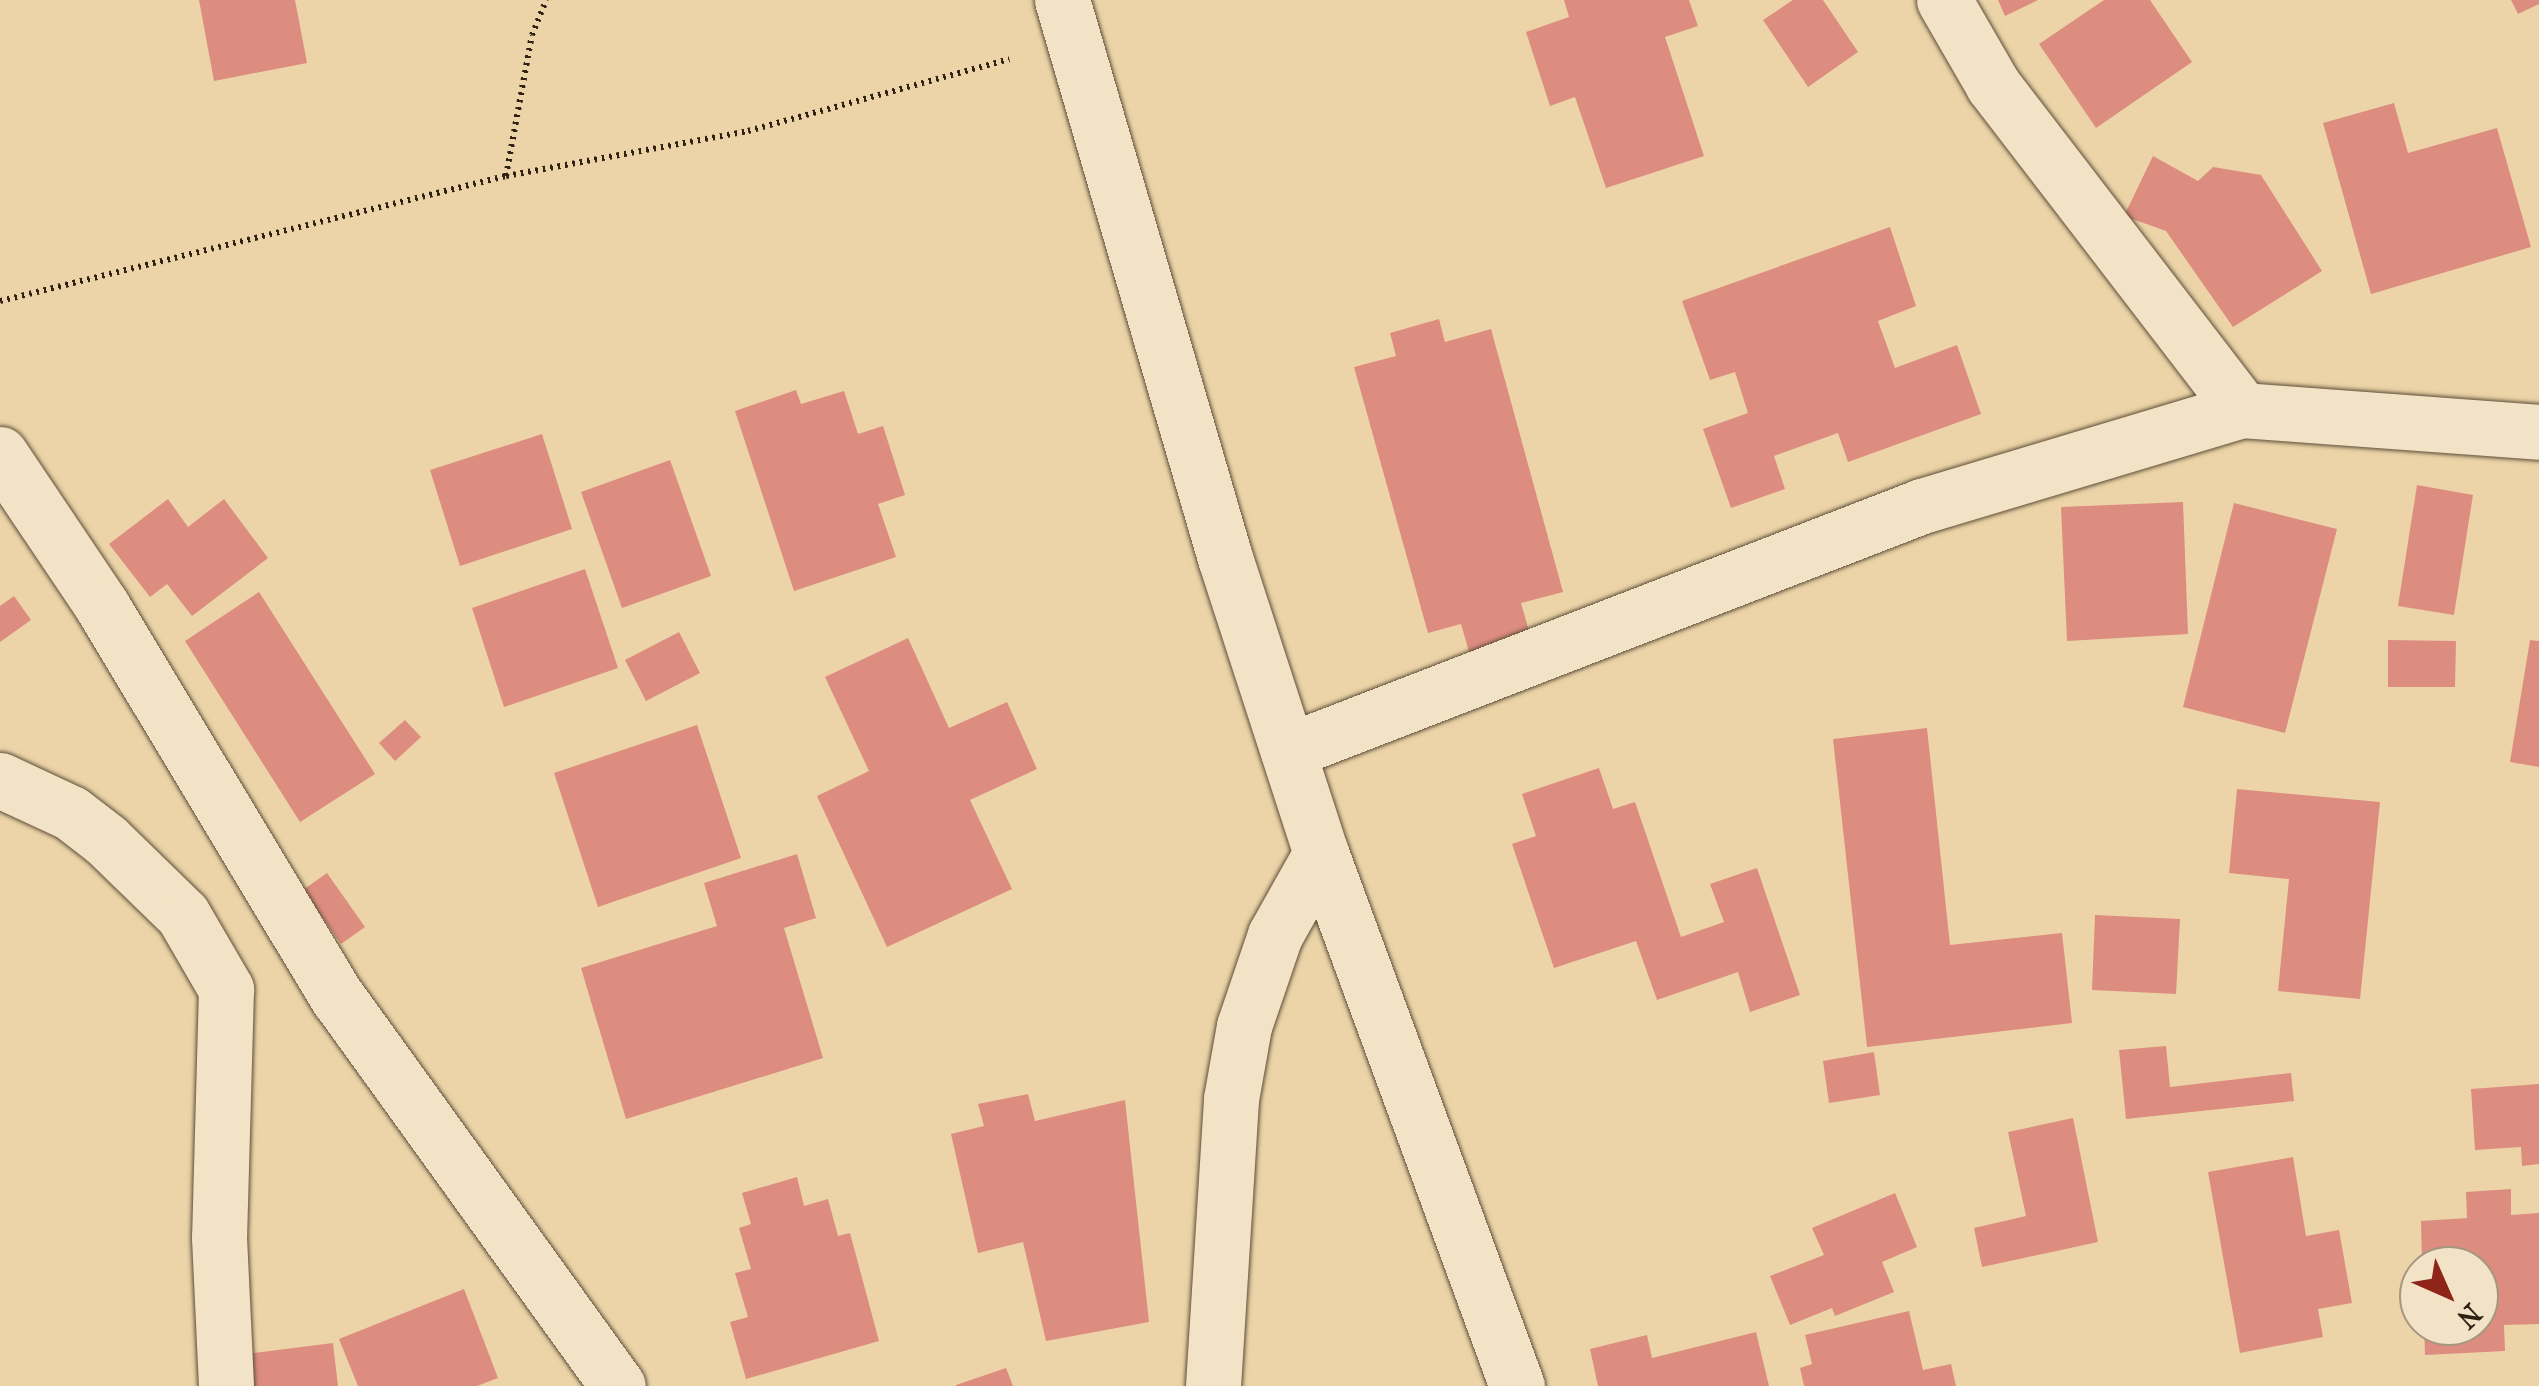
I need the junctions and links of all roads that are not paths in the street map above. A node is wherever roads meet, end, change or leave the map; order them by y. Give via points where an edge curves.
1 (1944, 0) edge
2 (1069, 20) edge
3 (2242, 410) junction
4 (2539, 432) edge
5 (0, 454) edge
6 (1288, 751) junction
7 (0, 780) edge
8 (1321, 853) junction
9 (226, 1386) edge
10 (618, 1386) edge
11 (1213, 1386) edge
12 (1517, 1386) edge

1 - 3 street via 1993,85
2 - 6 street
3 - 4 street
3 - 6 street via 1922,506
5 - 10 street via 102,606 338,998
6 - 8 street
7 - 9 street via 71,813 106,840 183,915 226,989 219,1237
8 - 11 street via 1268,952 1244,1026 1231,1099
8 - 12 street

